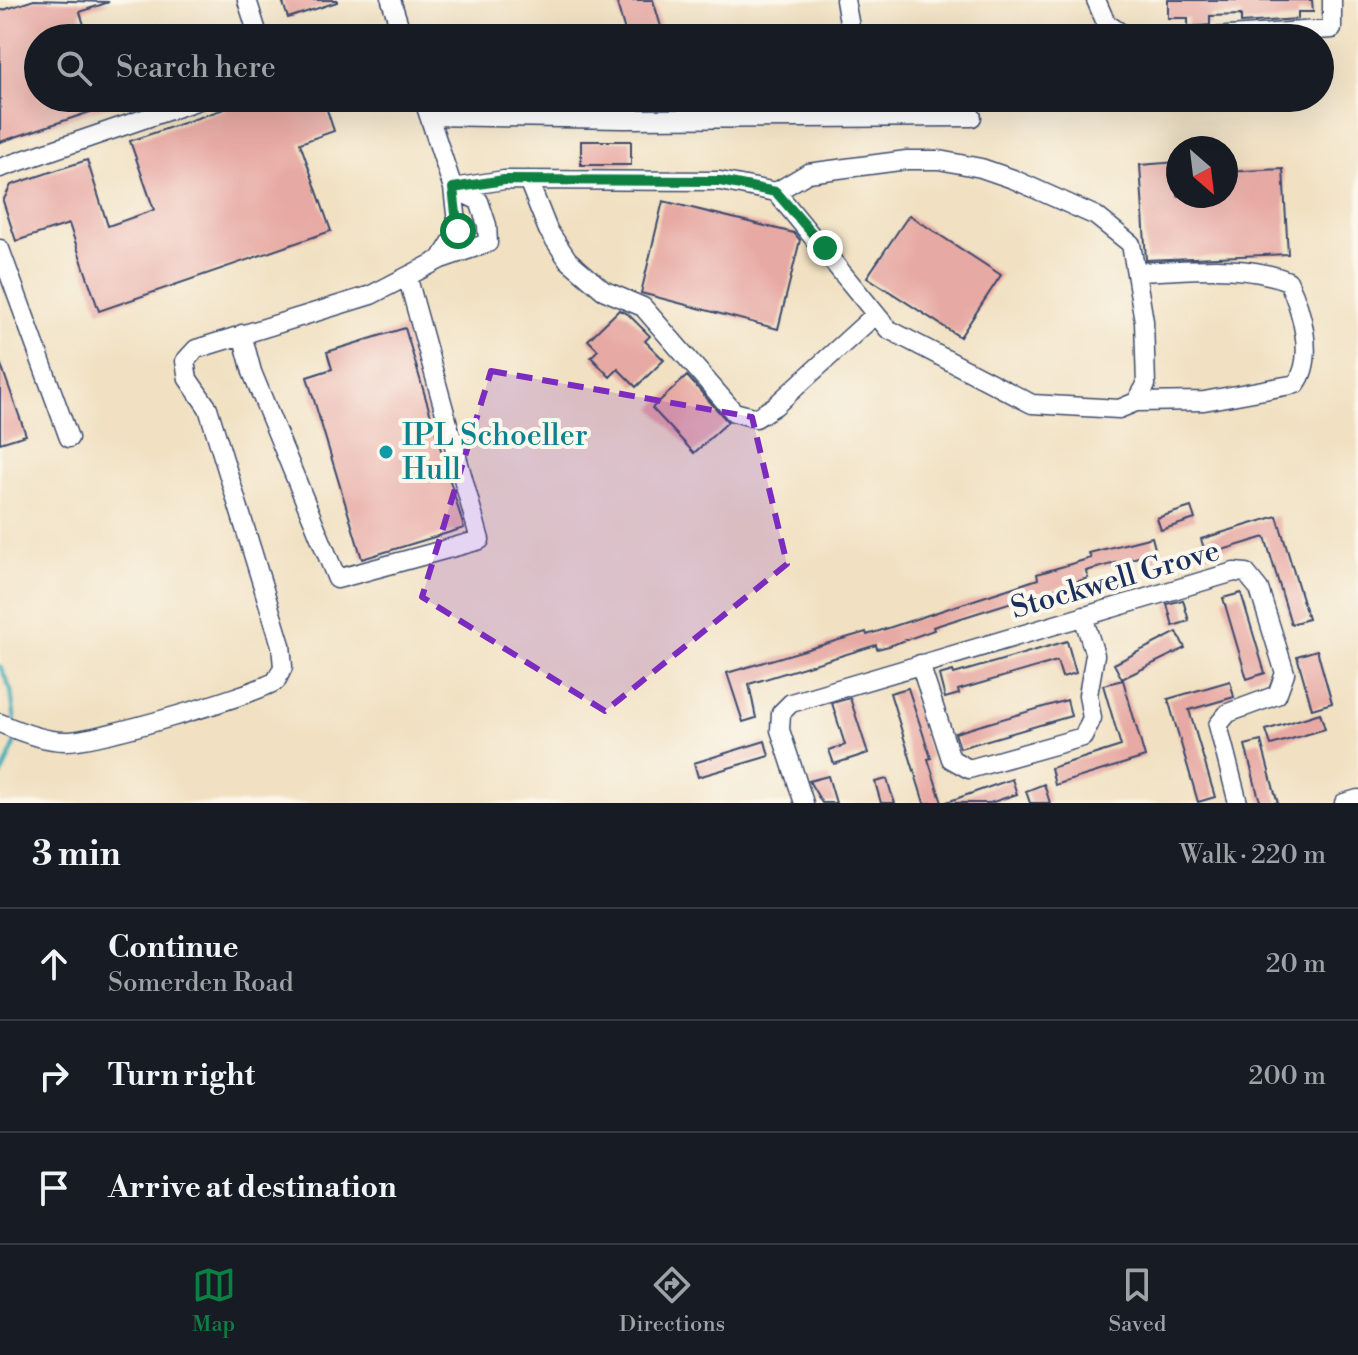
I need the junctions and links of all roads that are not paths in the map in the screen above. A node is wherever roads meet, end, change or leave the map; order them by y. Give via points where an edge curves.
1 (247, 0) edge
2 (391, 0) edge
3 (845, 0) edge
4 (1096, 0) edge
5 (1332, 0) edge
6 (255, 24) edge
7 (399, 24) edge
8 (849, 24) edge
9 (1107, 24) edge
10 (1332, 24) edge
11 (164, 112) edge
12 (428, 112) edge
13 (623, 112) edge
14 (860, 112) edge
15 (972, 117) dead end
16 (859, 118) junction
17 (0, 168) edge
18 (528, 180) junction
19 (453, 188) junction
20 (776, 192) junction
21 (0, 249) edge
22 (441, 259) junction
23 (1137, 272) junction
24 (408, 279) junction
25 (876, 314) junction
26 (242, 334) junction
27 (1136, 402) junction
28 (69, 438) dead end
29 (1083, 616) junction
30 (920, 664) junction
31 (10, 726) edge
32 (1358, 799) edge
33 (804, 803) edge
34 (1238, 803) edge
35 (1344, 803) edge

1 - 6 street
2 - 7 street
3 - 8 street
4 - 9 street
5 - 10 street
11 - 17 street
12 - 19 street
13 - 16 street
14 - 16 street
15 - 16 street
18 - 19 street
18 - 20 street via 720,181
18 - 25 street via 548,230 568,260 603,290 643,307 734,412 756,418 775,406
19 - 22 street via 458,231
19 - 22 street via 479,201 488,243
20 - 23 street via 808,173 854,166 939,160 981,168 1096,216 1131,244
20 - 25 street
21 - 28 street
22 - 24 street
23 - 27 street via 1146,385
23 - 27 street via 1223,269 1288,281 1306,347 1304,373 1296,384 1204,401
24 - 26 street
24 - 26 street via 480,540 337,579 252,372
25 - 27 street via 888,329 1032,404 1119,409
26 - 31 street via 196,349 185,361 185,371 208,408 281,645 283,667 276,681 93,737 65,741
29 - 30 street, Stockwell Grove
29 - 30 street via 1095,655 1088,695 1092,718 1083,737 1040,750 969,769 951,759
29 - 34 street, Stockwell Grove via 1234,572 1246,573 1259,589 1285,673 1277,695 1228,713 1218,725
30 - 33 street, Stockwell Grove via 791,703 781,713 780,730
32 - 35 street

